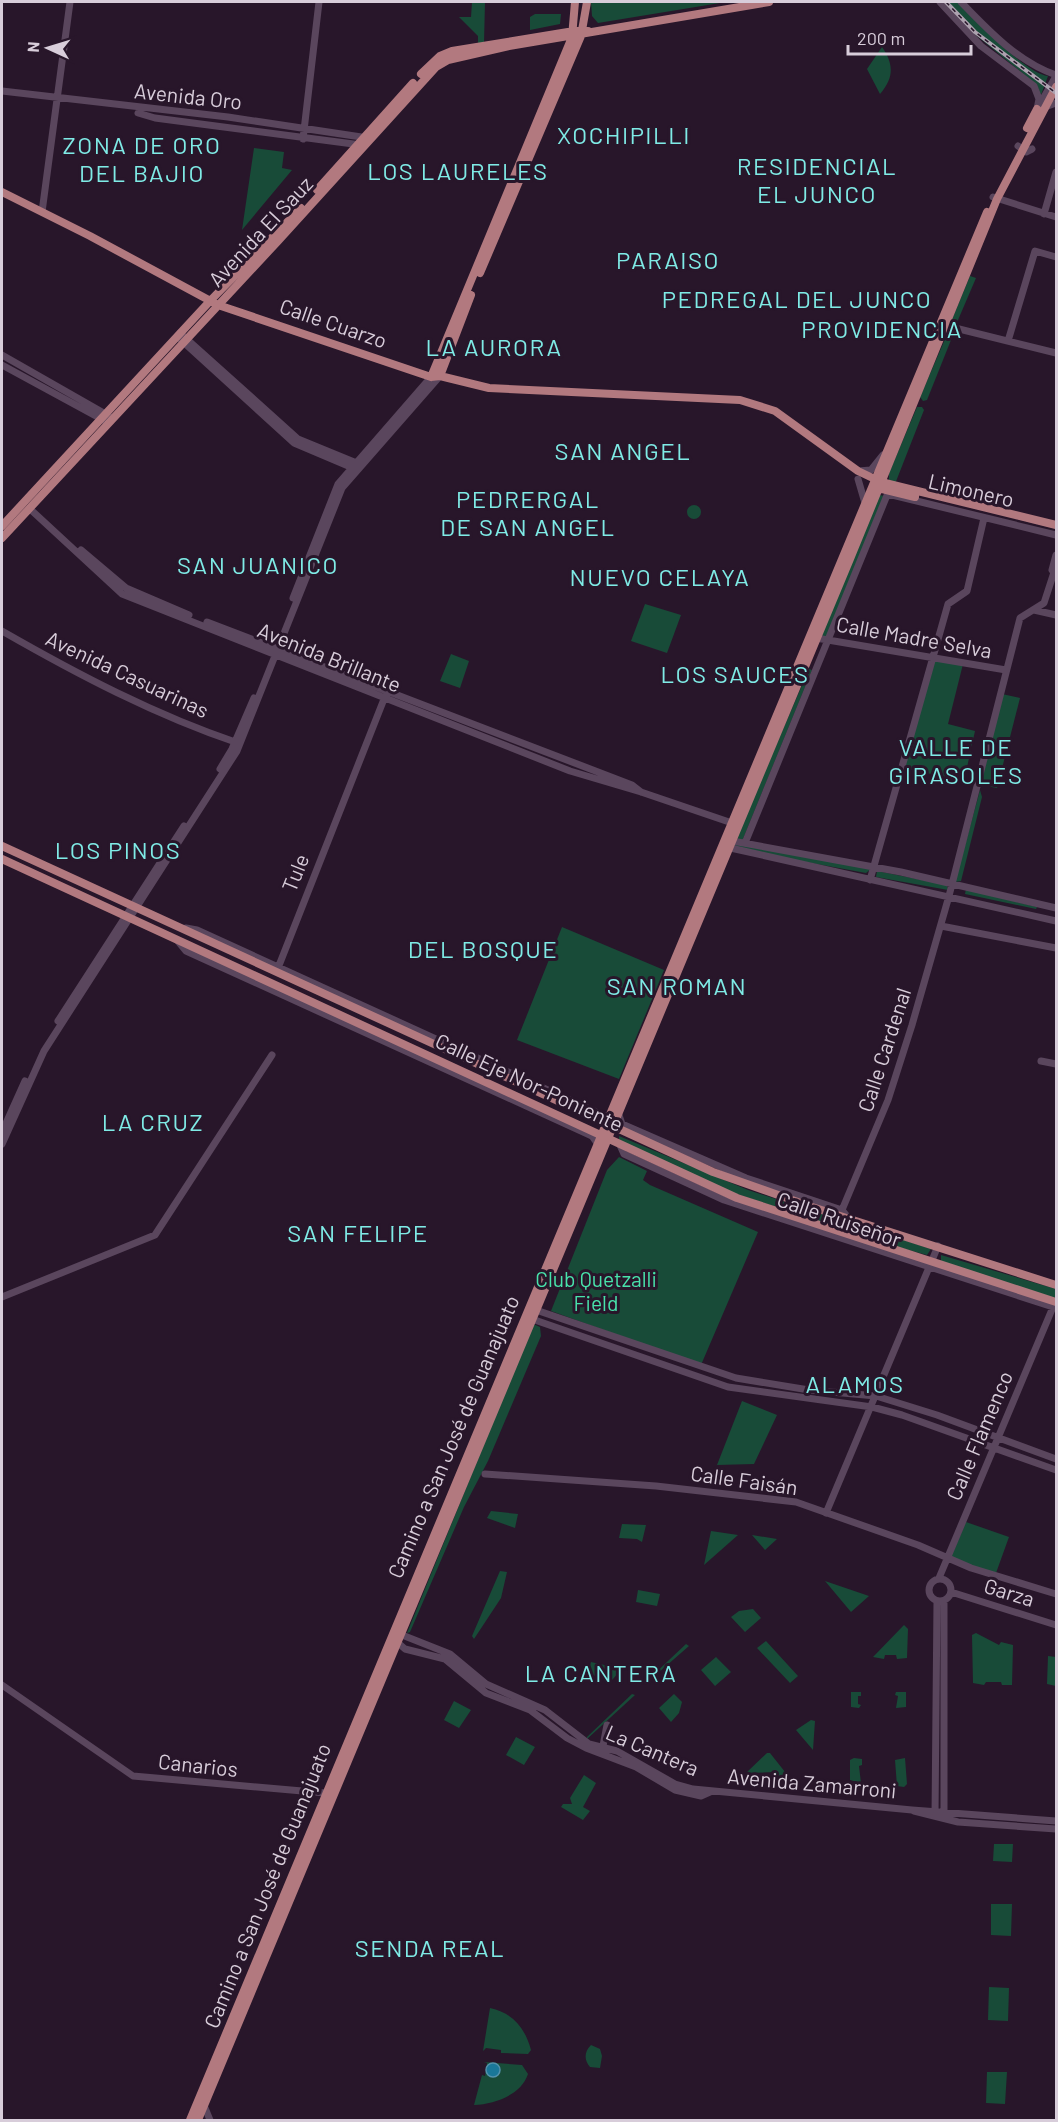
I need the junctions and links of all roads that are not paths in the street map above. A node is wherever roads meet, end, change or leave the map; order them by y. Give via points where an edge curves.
1 (70, 2) edge
2 (319, 2) edge
3 (587, 2) edge
4 (769, 2) edge
5 (939, 2) edge
6 (961, 2) edge
7 (575, 6) edge
8 (587, 12) junction
9 (597, 32) junction
10 (558, 33) junction
11 (577, 34) junction
12 (1056, 69) edge
13 (1043, 70) junction
14 (1056, 75) edge
15 (1056, 87) edge
16 (2, 93) edge
17 (57, 99) junction
18 (1056, 103) edge
19 (1041, 108) junction
20 (305, 128) junction
21 (303, 138) junction
22 (364, 141) junction
23 (1020, 147) junction
24 (1032, 149) dead end
25 (1056, 172) edge
26 (2, 190) edge
27 (995, 198) junction
28 (42, 210) junction
29 (1044, 213) junction
30 (1056, 217) edge
31 (968, 257) junction
32 (1056, 257) edge
33 (960, 291) junction
34 (217, 303) junction
35 (942, 325) junction
36 (182, 337) junction
37 (1008, 341) junction
38 (1056, 353) edge
39 (2, 355) edge
40 (2, 365) edge
41 (435, 377) junction
42 (489, 388) junction
43 (488, 398) dead end
44 (103, 416) junction
45 (112, 421) junction
46 (820, 453) dead end
47 (884, 455) junction
48 (844, 460) junction
49 (356, 466) junction
50 (858, 475) junction
51 (878, 483) junction
52 (889, 490) junction
53 (865, 503) junction
54 (31, 507) junction
55 (984, 518) junction
56 (2, 526) edge
57 (1056, 527) edge
58 (1056, 535) edge
59 (2, 538) edge
60 (1056, 555) edge
61 (1056, 566) edge
62 (1034, 608) junction
63 (1056, 613) edge
64 (2, 631) edge
65 (816, 638) junction
66 (828, 640) junction
67 (274, 652) junction
68 (932, 657) junction
69 (1004, 670) junction
70 (386, 695) junction
71 (238, 743) junction
72 (734, 824) junction
73 (726, 843) junction
74 (746, 843) junction
75 (6, 848) edge
76 (22, 856) junction
77 (3, 860) edge
78 (17, 866) junction
79 (873, 868) junction
80 (870, 880) junction
81 (952, 883) junction
82 (949, 896) junction
83 (134, 907) junction
84 (1056, 908) edge
85 (128, 916) junction
86 (1056, 921) edge
87 (941, 926) junction
88 (182, 927) junction
89 (175, 939) junction
90 (1056, 948) edge
91 (278, 968) junction
92 (272, 1055) dead end
93 (1041, 1061) dead end
94 (1056, 1064) edge
95 (618, 1112) junction
96 (608, 1122) junction
97 (2, 1132) edge
98 (601, 1139) junction
99 (2, 1144) edge
100 (842, 1210) junction
101 (849, 1219) junction
102 (938, 1246) junction
103 (932, 1265) junction
104 (1056, 1285) edge
105 (2, 1297) edge
106 (1055, 1306) edge
107 (531, 1308) junction
108 (528, 1317) junction
109 (876, 1396) junction
110 (872, 1407) junction
111 (997, 1437) junction
112 (994, 1447) junction
113 (1056, 1459) edge
114 (1056, 1470) edge
115 (484, 1474) dead end
116 (826, 1513) junction
117 (946, 1557) junction
118 (939, 1578) junction
119 (951, 1592) junction
120 (1056, 1594) edge
121 (940, 1601) junction
122 (1056, 1624) edge
123 (394, 1636) junction
124 (419, 1643) junction
125 (416, 1651) junction
126 (2, 1685) edge
127 (607, 1725) dead end
128 (603, 1746) junction
129 (710, 1792) junction
130 (325, 1793) junction
131 (940, 1813) junction
132 (1056, 1821) edge
133 (1056, 1829) edge
134 (202, 2102) junction
135 (199, 2119) edge
136 (210, 2120) edge
137 (190, 2121) edge

1 - 17 main road
2 - 20 main road
3 - 8 main road
4 - 9 main road, Avenida El Sauz
5 - 19 main road via 981,46 1034,86
6 - 13 main road via 994,35
7 - 10 main road via 569,26
7 - 11 main road
8 - 9 main road
8 - 11 main road
9 - 11 main road, Avenida El Sauz
10 - 11 main road, Avenida El Sauz
10 - 22 main road, Avenida El Sauz via 444,54
11 - 22 main road, Avenida El Sauz via 442,63
11 - 41 main road
12 - 13 main road
13 - 14 main road
14 - 19 main road, Camino a San José de Guanajuato
15 - 19 main road, Camino a San José de Guanajuato
16 - 17 main road, Avenida Oro
17 - 20 main road, Avenida Oro
17 - 21 main road, Avenida Oro via 155,118
17 - 28 main road
18 - 19 main road
19 - 23 main road, Camino a San José de Guanajuato
20 - 21 main road
20 - 22 main road, Avenida Oro
21 - 22 main road, Avenida Oro
22 - 34 main road, Avenida El Sauz
23 - 24 main road via 1026,152
23 - 27 main road, Camino a San José de Guanajuato
25 - 29 main road
26 - 28 main road, Calle Cuarzo
27 - 29 main road
27 - 31 main road, Camino a San José de Guanajuato
27 - 33 main road, Camino a San José de Guanajuato
28 - 34 main road, Calle Cuarzo via 91,231
29 - 30 main road
31 - 33 main road via 970,262
31 - 35 main road, Camino a San José de Guanajuato
32 - 37 main road via 1035,251
33 - 35 main road, Camino a San José de Guanajuato
34 - 36 main road, Avenida El Sauz
34 - 41 main road, Calle Cuarzo
35 - 37 main road
35 - 47 main road, Camino a San José de Guanajuato
35 - 51 main road, Camino a San José de Guanajuato
36 - 44 main road, Avenida El Sauz
36 - 45 main road, Avenida El Sauz
36 - 49 main road via 294,443
37 - 38 main road
39 - 44 main road
40 - 44 main road
41 - 42 main road, Calle Cuarzo
41 - 49 main road
42 - 43 main road
42 - 48 main road, Calle Cuarzo via 761,404
44 - 45 main road
44 - 56 main road, Avenida El Sauz
45 - 54 main road, Avenida El Sauz
46 - 48 main road
47 - 50 main road via 871,470
47 - 51 main road, Camino a San José de Guanajuato
48 - 50 main road, Calle Cuarzo
49 - 67 main road via 342,488
50 - 51 main road, Calle Cuarzo
50 - 53 main road
51 - 52 main road, Calle Cuarzo
51 - 53 main road, Camino a San José de Guanajuato
51 - 65 main road, Camino a San José de Guanajuato
52 - 55 main road
52 - 57 main road, Calle Cuarzo
52 - 66 main road
53 - 72 main road, Camino a San José de Guanajuato
54 - 59 main road, Avenida El Sauz
54 - 67 main road, Avenida Brillante via 123,594
55 - 58 main road
55 - 68 main road via 967,591 948,604
60 - 62 main road via 1041,602
61 - 62 main road via 1044,603
62 - 63 main road
62 - 69 main road, Calle Cardenal via 1017,616
64 - 71 main road, Avenida Casuarinas via 147,708
65 - 66 main road, Calle Madre Selva
65 - 72 main road, Camino a San José de Guanajuato
66 - 68 main road, Calle Madre Selva
66 - 74 main road
67 - 70 main road, Avenida Brillante
67 - 71 main road
68 - 69 main road, Calle Madre Selva
68 - 79 main road
69 - 81 main road, Calle Cardenal
70 - 72 main road, Avenida Brillante
70 - 91 main road, Tule
71 - 83 main road
72 - 73 main road, Camino a San José de Guanajuato
73 - 74 main road
73 - 80 main road
73 - 95 main road, Camino a San José de Guanajuato
73 - 96 main road, Camino a San José de Guanajuato
74 - 79 main road
75 - 76 main road, Calle Eje Nor-Poniente
75 - 77 main road via 10,855
76 - 78 main road
76 - 83 main road, Calle Eje Nor-Poniente
77 - 78 main road, Calle Eje Nor-Poniente
78 - 85 main road, Calle Eje Nor-Poniente
79 - 80 main road
79 - 81 main road
80 - 82 main road
81 - 82 main road, Calle Cardenal
81 - 84 main road
82 - 86 main road
82 - 87 main road, Calle Cardenal
83 - 85 main road
83 - 88 main road, Calle Eje Nor-Poniente
85 - 89 main road, Calle Eje Nor-Poniente
85 - 97 main road via 39,1051
85 - 99 main road via 45,1051
87 - 90 main road
87 - 100 main road, Calle Cardenal via 888,1100
88 - 89 main road
88 - 91 main road, Calle Eje Nor-Poniente
89 - 98 main road, Calle Eje Nor-Poniente
91 - 96 main road, Calle Eje Nor-Poniente
92 - 105 main road via 155,1235
93 - 94 main road
95 - 96 main road, Camino a San José de Guanajuato
95 - 100 main road via 622,1124 717,1166
96 - 98 main road, Camino a San José de Guanajuato
96 - 101 main road, Calle Eje Nor-Poniente via 713,1172
98 - 103 main road, Calle Eje Nor-Poniente via 737,1198
98 - 107 main road, Camino a San José de Guanajuato
100 - 101 main road
101 - 102 main road, Calle Eje Nor-Poniente
102 - 103 main road
102 - 104 main road, Calle Eje Nor-Poniente
103 - 106 main road, Calle Eje Nor-Poniente
103 - 109 main road
106 - 111 main road, Calle Flamenco
107 - 108 main road, Camino a San José de Guanajuato
107 - 109 main road via 736,1378
108 - 110 main road via 728,1387
108 - 123 main road, Camino a San José de Guanajuato
109 - 110 main road
109 - 111 main road
110 - 112 main road
110 - 116 main road
111 - 112 main road, Calle Flamenco
111 - 113 main road
112 - 114 main road
112 - 117 main road, Calle Flamenco
115 - 116 main road, Calle Faisán via 765,1497 796,1502
116 - 117 main road, Calle Faisán
117 - 118 main road, Calle Flamenco
117 - 120 main road, Calle Faisán
118 - 119 main road via 949,1582
118 - 121 main road via 929,1588 931,1596
119 - 121 main road
119 - 122 main road, Garza
121 - 131 main road
123 - 124 main road, La Cantera
123 - 125 main road, La Cantera via 405,1649
123 - 130 main road, Camino a San José de Guanajuato
123 - 134 main road, Camino a San José de Guanajuato
124 - 125 main road
124 - 128 main road, La Cantera via 450,1654 495,1690 534,1704 589,1744
125 - 129 main road, La Cantera via 445,1659 486,1693 530,1710 586,1748 636,1767 675,1790 701,1796
126 - 130 main road, Canarios via 133,1776
127 - 128 main road
128 - 129 main road, La Cantera via 675,1784
129 - 131 main road, Avenida Zamarroni
130 - 134 main road, Camino a San José de Guanajuato
131 - 132 main road, Avenida Zamarroni
131 - 133 main road, Avenida Zamarroni via 958,1822
134 - 135 main road, Camino a San José de Guanajuato
134 - 136 main road
134 - 137 main road, Camino a San José de Guanajuato
135 - 136 main road

